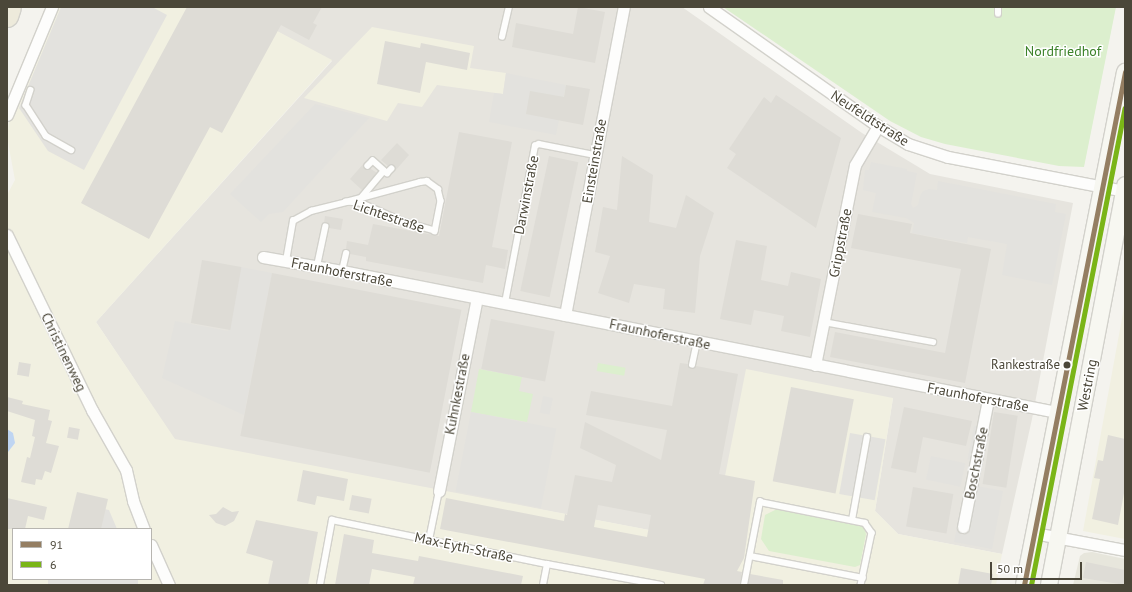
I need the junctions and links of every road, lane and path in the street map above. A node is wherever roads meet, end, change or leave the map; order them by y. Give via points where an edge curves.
1 (10, 7) edge
2 (52, 7) edge
3 (508, 7) edge
4 (624, 7) edge
5 (709, 7) edge
6 (998, 7) edge
7 (998, 14) dead end
8 (7, 16) edge
9 (502, 36) dead end
10 (1125, 72) edge
11 (31, 90) dead end
12 (7, 115) edge
13 (878, 126) junction
14 (71, 150) dead end
15 (595, 155) junction
16 (386, 164) dead end
17 (368, 166) dead end
18 (379, 169) junction
19 (391, 169) dead end
20 (1102, 186) junction
21 (1125, 189) edge
22 (361, 198) junction
23 (346, 202) junction
24 (325, 228) dead end
25 (7, 235) edge
26 (346, 253) dead end
27 (263, 257) dead end
28 (286, 261) junction
29 (318, 266) junction
30 (342, 271) junction
31 (477, 298) junction
32 (505, 303) junction
33 (566, 315) junction
34 (824, 322) junction
35 (697, 342) junction
36 (933, 342) dead end
37 (692, 365) dead end
38 (815, 365) junction
39 (988, 400) junction
40 (1057, 412) junction
41 (867, 437) dead end
42 (439, 490) joint
43 (852, 520) junction
44 (963, 527) dead end
45 (144, 528) edge
46 (1034, 533) junction
47 (1058, 538) junction
48 (430, 540) junction
49 (152, 547) edge
50 (1125, 550) edge
51 (750, 556) junction
52 (547, 564) junction
53 (863, 578) junction
54 (169, 585) edge
55 (320, 585) edge
56 (542, 585) edge
57 (661, 585) edge
58 (744, 585) edge
59 (862, 585) edge
60 (1024, 585) edge
61 (1049, 585) edge

1 - 8 highway
2 - 12 street
3 - 9 lane
4 - 15 street, Einsteinstraße
5 - 13 street, Neufeldtstraße
6 - 7 lane
10 - 20 main road, Westring
11 - 14 lane via 26,105 46,136
13 - 20 street, Neufeldtstraße via 908,144 948,157
13 - 34 street, Grippstraße via 854,165
15 - 32 lane, Darwinstraße via 539,144 536,146
15 - 33 street, Einsteinstraße
16 - 18 lane
17 - 18 lane via 373,161
18 - 19 lane via 387,174
18 - 22 lane
20 - 21 street, Neufeldtstraße
20 - 40 main road, Westring
21 - 47 main road, Westring
22 - 23 lane, Lichtestraße
22 - 23 lane, Lichtestraße via 427,181 433,184 440,194 435,231 403,222 360,203
23 - 28 lane, Lichtestraße via 311,211 293,221
24 - 29 lane
25 - 45 street, Christinenweg via 92,410 129,478 132,501
26 - 30 lane
27 - 28 street, Fraunhoferstraße
28 - 29 street, Fraunhoferstraße
29 - 30 street, Fraunhoferstraße
30 - 31 street, Fraunhoferstraße
31 - 32 street, Fraunhoferstraße
31 - 42 street, Kuhnkestraße
32 - 33 street, Fraunhoferstraße
33 - 35 street, Fraunhoferstraße
34 - 36 lane
34 - 38 street, Grippstraße
35 - 37 lane
35 - 38 street, Fraunhoferstraße
38 - 39 street, Fraunhoferstraße
39 - 40 street, Fraunhoferstraße
39 - 44 street, Boschstraße
40 - 46 main road, Westring
41 - 43 lane
42 - 48 lane
43 - 51 lane via 760,502
43 - 53 lane via 865,523 872,533
46 - 47 street
46 - 60 main road, Westring
47 - 50 street
47 - 61 main road, Westring
48 - 52 lane, Max-Eyth-Straße
48 - 55 lane, Max-Eyth-Straße via 332,520
49 - 54 street
51 - 53 lane
51 - 58 lane
52 - 56 lane
52 - 57 lane, Max-Eyth-Straße
53 - 59 lane

